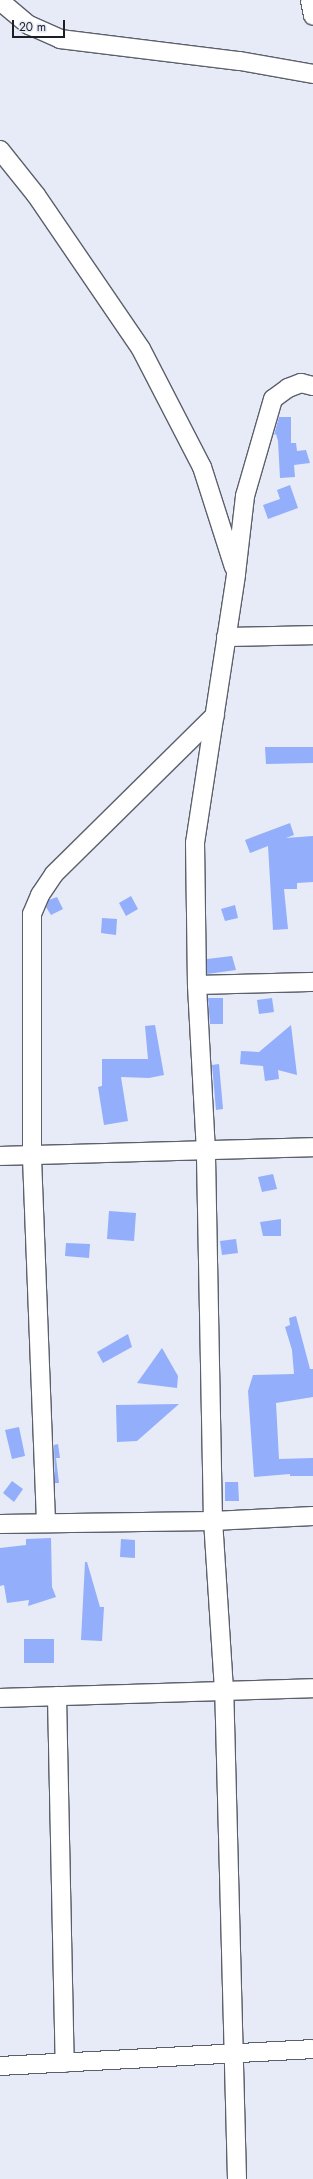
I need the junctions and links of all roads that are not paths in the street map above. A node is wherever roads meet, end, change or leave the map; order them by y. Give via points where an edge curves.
1 (0, 1) edge
2 (313, 74) edge
3 (0, 150) edge
4 (313, 386) edge
5 (236, 574) junction
6 (313, 635) edge
7 (226, 637) junction
8 (215, 715) junction
9 (313, 982) edge
10 (197, 985) junction
11 (313, 1147) edge
12 (206, 1152) junction
13 (32, 1155) junction
14 (0, 1156) edge
15 (313, 1516) edge
16 (213, 1521) junction
17 (46, 1522) junction
18 (0, 1524) edge
19 (313, 1688) edge
20 (224, 1690) junction
21 (57, 1696) junction
22 (0, 1698) edge
23 (313, 2049) edge
24 (232, 2053) junction
25 (65, 2063) junction
26 (0, 2066) edge
27 (237, 2179) edge

1 - 2 street via 29,24 60,38 240,60
3 - 5 street via 36,195 141,349 202,467
4 - 5 street via 301,383 288,388 273,399 245,496
5 - 7 street
6 - 7 street
7 - 8 street
8 - 10 street via 195,843
8 - 13 street via 54,874 40,895 32,914
9 - 10 street
10 - 12 street
11 - 12 street
12 - 13 street
12 - 16 street
13 - 14 street
13 - 17 street
15 - 16 street
16 - 17 street
16 - 20 street
17 - 18 street
19 - 20 street
20 - 21 street
20 - 24 street
21 - 22 street
21 - 25 street
23 - 24 street
24 - 25 street
24 - 27 street
25 - 26 street

